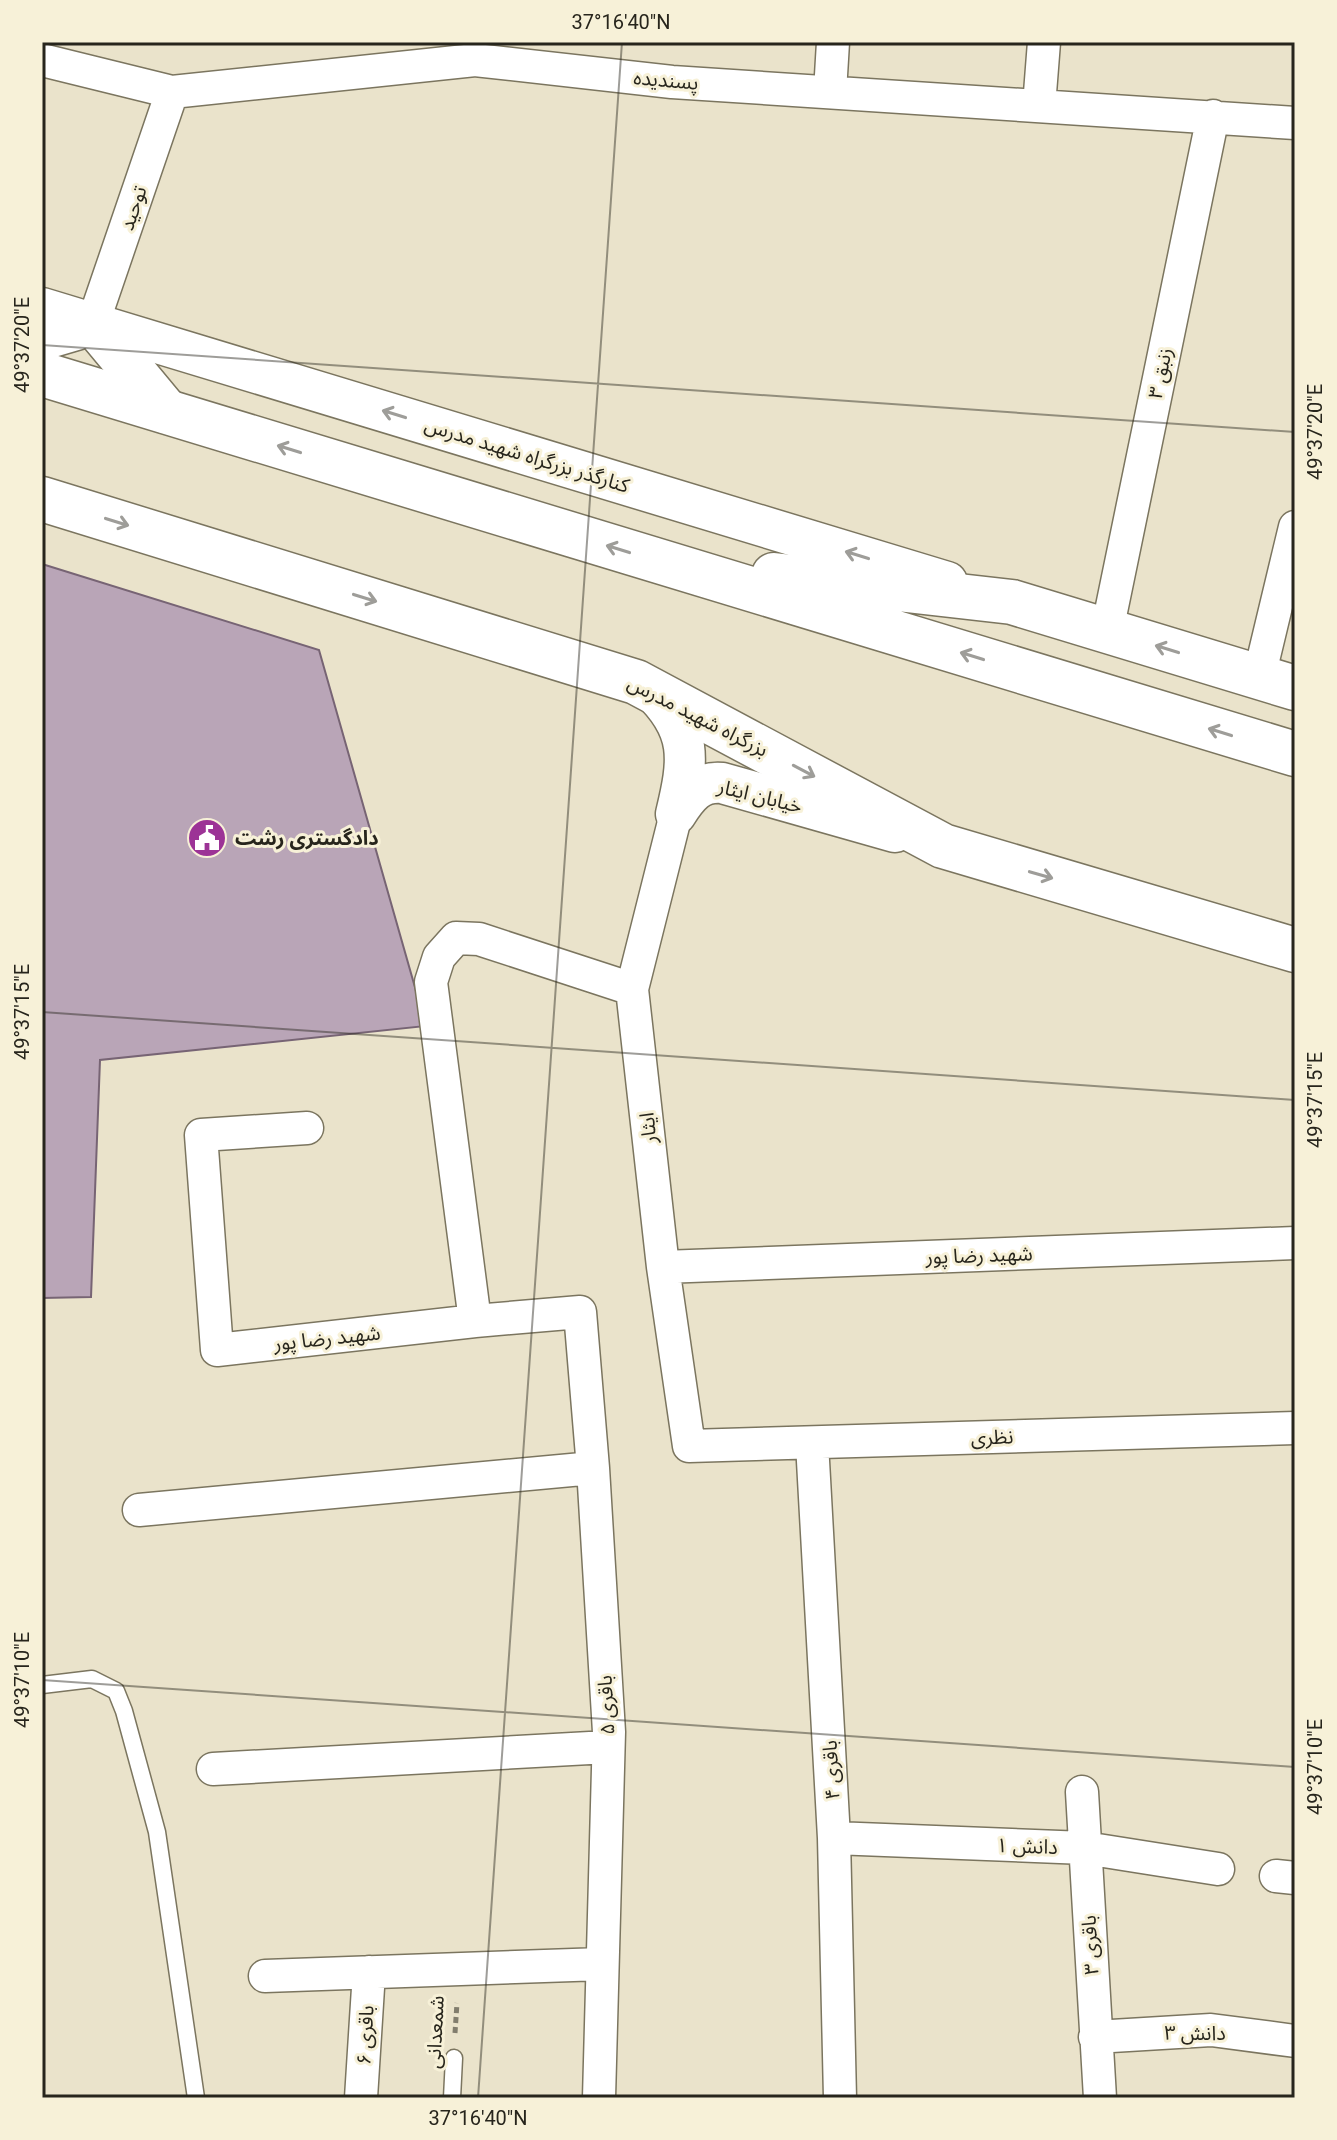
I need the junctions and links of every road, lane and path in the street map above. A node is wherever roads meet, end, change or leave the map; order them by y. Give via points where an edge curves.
1 (833, 42) edge
2 (1044, 42) edge
3 (474, 51) edge
4 (42, 60) edge
5 (172, 92) junction
6 (830, 92) junction
7 (1039, 106) junction
8 (1213, 116) junction
9 (1295, 123) edge
10 (42, 308) edge
11 (93, 323) junction
12 (42, 338) edge
13 (42, 374) edge
14 (166, 411) junction
15 (42, 499) edge
16 (1295, 527) edge
17 (664, 562) junction
18 (1012, 602) junction
19 (1107, 631) junction
20 (1277, 682) edge
21 (650, 689) junction
22 (1295, 754) edge
23 (676, 814) junction
24 (943, 846) junction
25 (1295, 950) edge
26 (632, 989) junction
27 (307, 1128) dead end
28 (1295, 1243) edge
29 (663, 1267) junction
30 (580, 1312) joint
31 (475, 1321) junction
32 (1295, 1428) edge
33 (812, 1443) junction
34 (689, 1446) joint
35 (593, 1468) junction
36 (139, 1510) dead end
37 (42, 1685) edge
38 (608, 1747) junction
39 (213, 1769) dead end
40 (1082, 1792) dead end
41 (834, 1838) junction
42 (1085, 1848) junction
43 (1218, 1869) dead end
44 (602, 1964) junction
45 (459, 1969) junction
46 (369, 1972) junction
47 (265, 1976) dead end
48 (1095, 2037) junction
49 (1295, 2041) edge
50 (454, 2058) joint
51 (196, 2098) edge
52 (361, 2098) edge
53 (452, 2098) edge
54 (599, 2098) edge
55 (840, 2098) edge
56 (1100, 2098) edge

1 - 6 street
2 - 7 street
3 - 5 street, پسندیده
3 - 6 street, پسندیده via 672,82
4 - 5 street, پسندیده
5 - 11 street, توحید
6 - 7 street, پسندیده
7 - 8 street, پسندیده
8 - 9 street, پسندیده
8 - 19 street, زنبق ۳
10 - 11 street, کنارگذر بزرگراه شهید مدرس
11 - 12 main road
11 - 14 main road
18 -> 11 street, کنارگذر بزرگراه شهید مدرس
13 - 14 main road
17 -> 14 main road
15 -> 21 main road, بزرگراه شهید مدرس
16 - 20 street
17 - 18 main road
22 -> 17 main road
18 - 19 main road
20 -> 19 main road
21 - 23 street via 683,734 685,779
21 -> 24 main road, بزرگراه شهید مدرس
23 - 24 street, خیابان ایثار via 696,789 722,783
23 - 26 street, ایثار
24 -> 25 main road, بزرگراه شهید مدرس
26 - 29 street, ایثار
26 - 31 street via 479,939 456,938 439,957 431,982
27 - 31 street, شهید رضا پور via 201,1135 217,1350
28 - 29 street, شهید رضا پور
29 - 34 street, ایثار
30 - 31 street, شهید رضا پور
30 - 35 street, باقری ۵
32 - 33 street, نظری
33 - 34 street, نظری
33 - 41 street, باقری ۴
35 - 36 street
35 - 38 street, باقری ۵
37 - 51 lane via 92,1679 116,1691 124,1711 157,1832
38 - 39 street
38 - 44 street, باقری ۵
40 - 42 street, باقری ۳
41 - 42 street, دانش ۱
41 - 55 street, باقری ۴
42 - 43 street, دانش ۱
42 - 48 street, باقری ۳
44 - 45 street
44 - 54 street, باقری ۵
45 - 46 street
45 - 50 path, شمعدانی
46 - 47 street
46 - 52 street, باقری ۶
48 - 49 street, دانش ۳ via 1211,2030
48 - 56 street, باقری ۳
50 - 53 lane, شمعدانی

